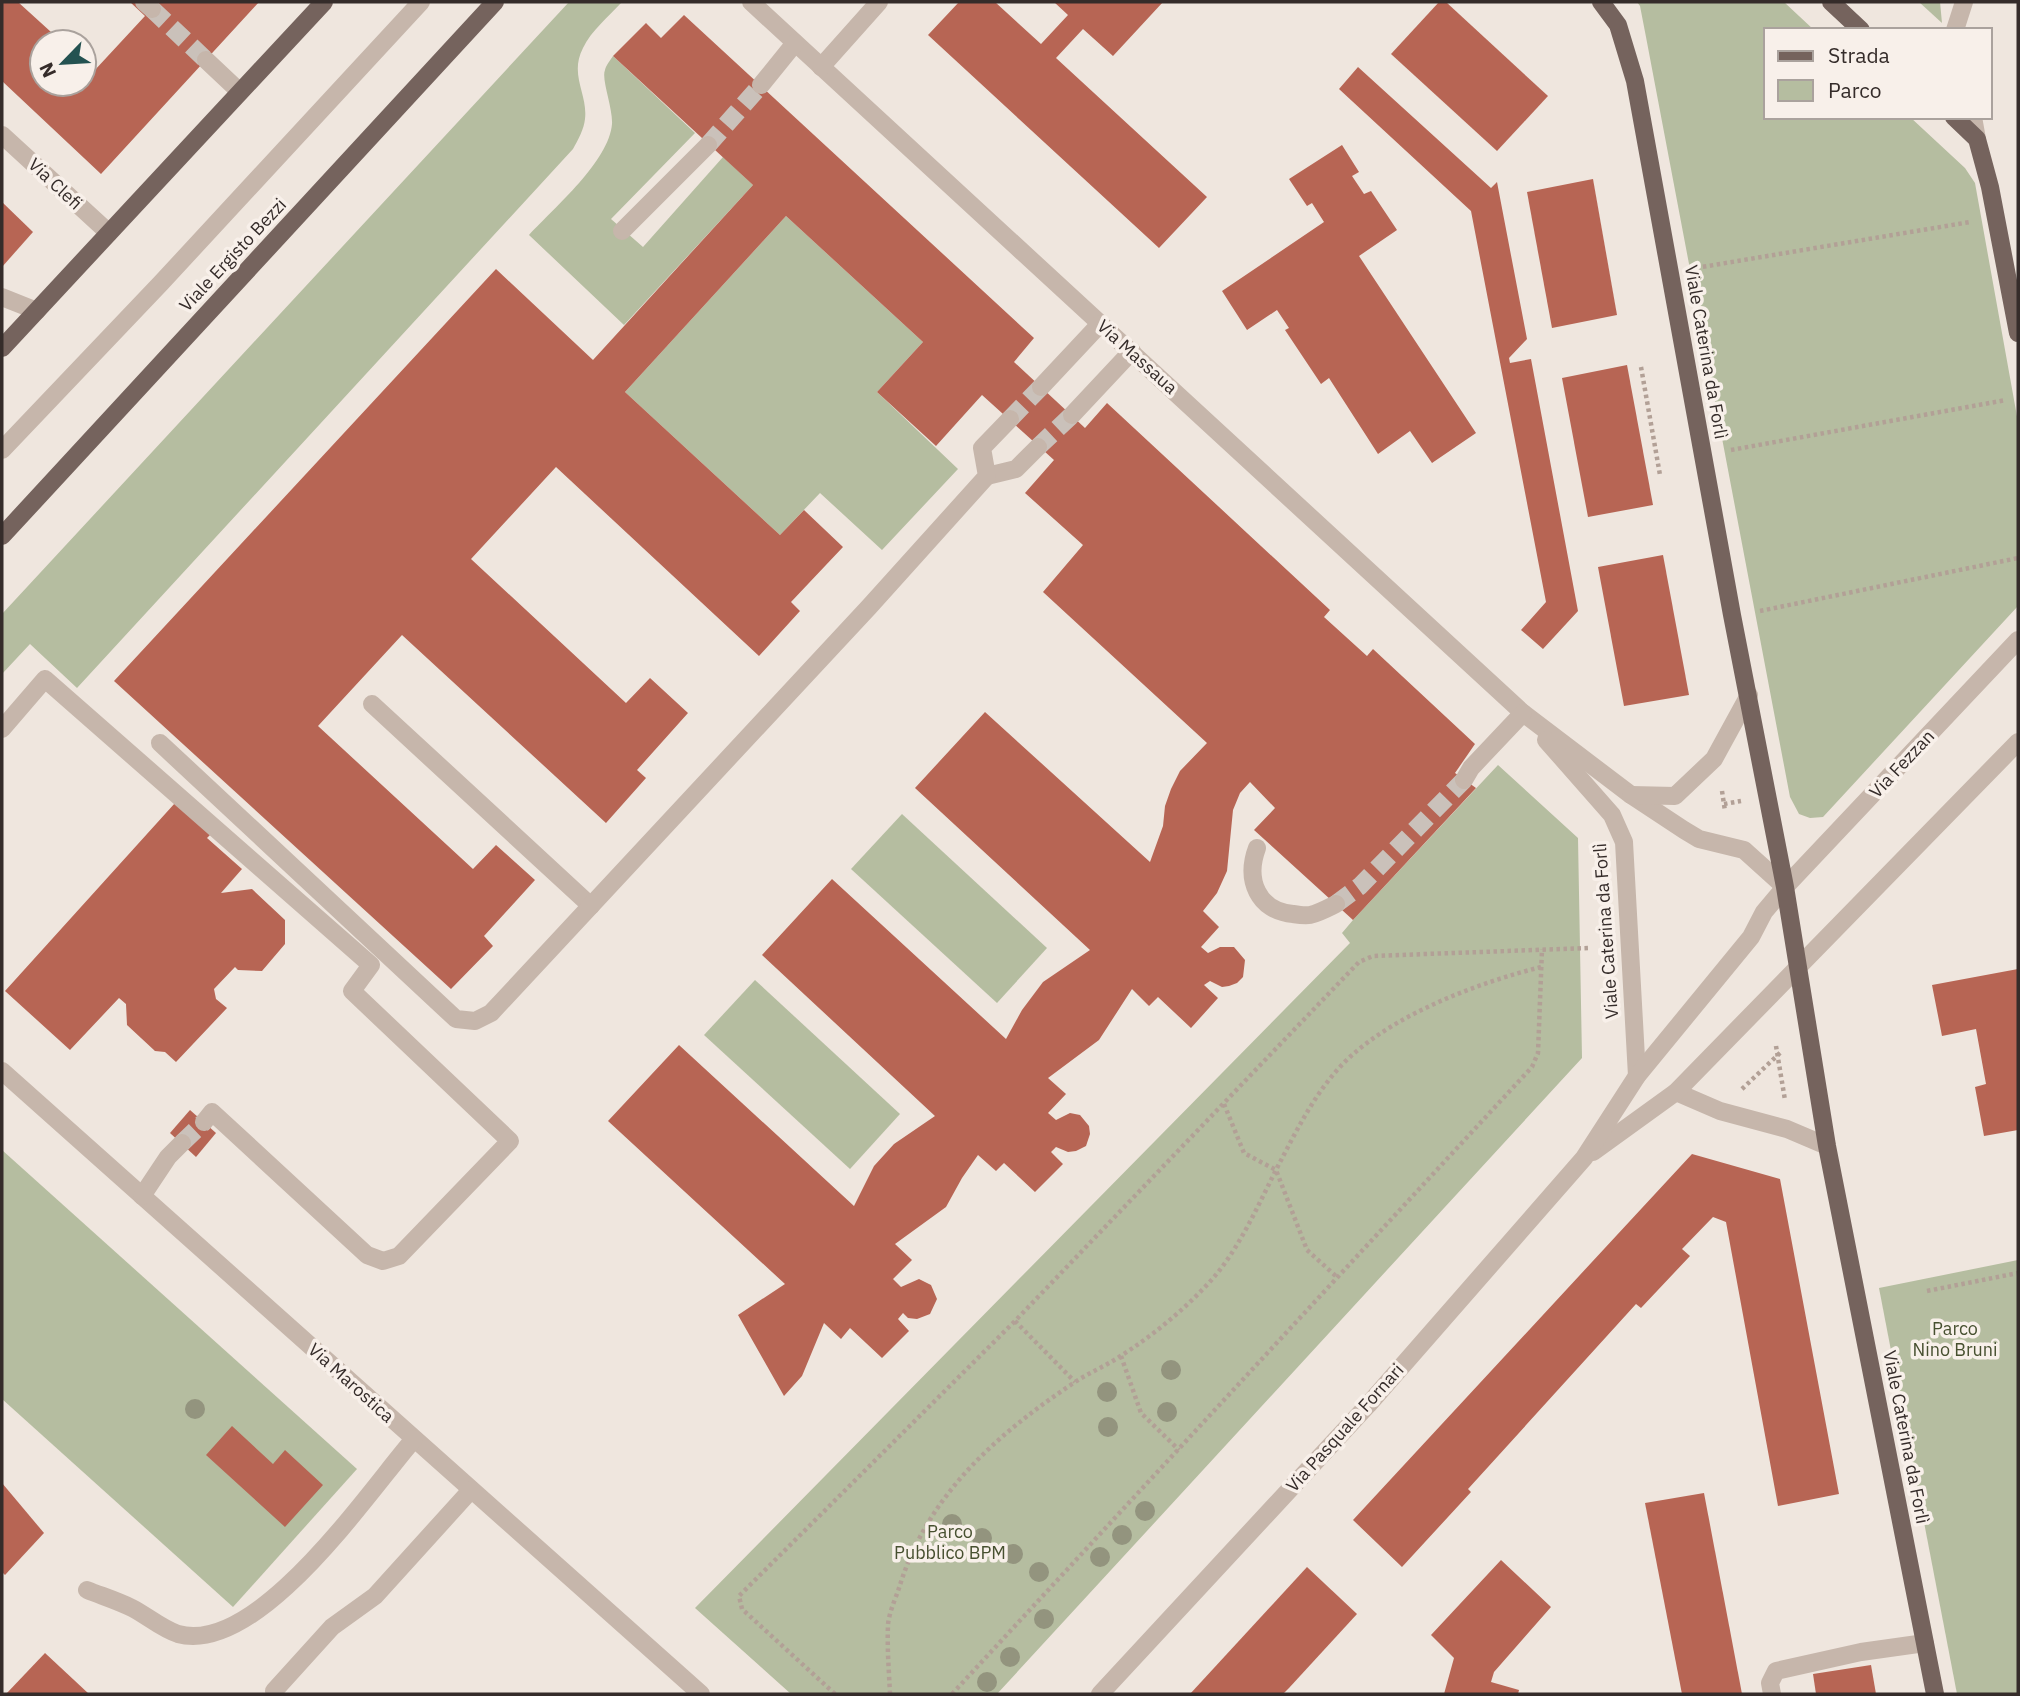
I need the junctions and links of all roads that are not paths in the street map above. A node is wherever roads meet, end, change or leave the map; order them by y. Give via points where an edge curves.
1 (324, 2) edge
2 (421, 2) edge
3 (495, 2) edge
4 (751, 2) edge
5 (879, 2) edge
6 (1601, 2) edge
7 (1831, 2) edge
8 (1964, 2) edge
9 (1859, 28) edge
10 (1956, 28) edge
11 (795, 43) junction
12 (206, 60) tunnel mouth
13 (821, 67) junction
14 (761, 85) tunnel mouth
15 (240, 92) junction
16 (1956, 119) edge
17 (1973, 119) edge
18 (2, 135) edge
19 (1977, 139) junction
20 (708, 145) tunnel mouth
21 (622, 231) dead end
22 (108, 233) junction
23 (2, 297) edge
24 (37, 311) junction
25 (1100, 324) junction
26 (2018, 333) edge
27 (2, 348) edge
28 (1132, 351) junction
29 (1041, 387) tunnel mouth
30 (1072, 415) tunnel mouth
31 (1010, 419) tunnel mouth
32 (1038, 446) tunnel mouth
33 (2, 450) edge
34 (987, 476) junction
35 (2, 536) edge
36 (2018, 640) edge
37 (1749, 695) junction
38 (372, 704) dead end
39 (1523, 712) junction
40 (2, 729) edge
41 (2018, 742) edge
42 (160, 743) dead end
43 (1464, 780) tunnel mouth
44 (1632, 795) junction
45 (1256, 848) dead end
46 (1785, 887) junction
47 (1336, 904) tunnel mouth
48 (591, 906) junction
49 (1797, 967) junction
50 (2, 1071) edge
51 (1637, 1076) junction
52 (1676, 1092) junction
53 (204, 1122) dead end
54 (182, 1143) tunnel mouth
55 (1827, 1146) junction
56 (1584, 1158) junction
57 (142, 1196) junction
58 (414, 1439) junction
59 (471, 1490) junction
60 (87, 1590) dead end
61 (1925, 1643) junction
62 (274, 1691) dead end
63 (701, 1694) edge
64 (1100, 1694) edge
65 (1772, 1694) edge
66 (1935, 1694) edge

1 - 15 main road
2 - 33 street, Viale Ergisto Bezzi
3 - 35 main road, Viale Ergisto Bezzi
4 - 11 street, Via Massaua
5 - 13 street
6 - 37 main road, Viale Caterina da Forlì via 1618,25 1630,58
7 - 9 main road
8 - 10 street
11 - 13 street, Via Massaua
11 - 14 street
12 - 15 street
13 - 25 street, Via Massaua
15 - 22 main road
16 - 19 main road
17 - 19 street
18 - 22 street, Via Clefi
19 - 26 main road
20 - 21 street
22 - 24 main road
23 - 24 street
24 - 27 main road
25 - 28 street, Via Massaua
25 - 29 street
28 - 30 street
28 - 39 street, Via Massaua
31 - 34 street via 982,448
32 - 34 street via 1016,469
34 - 48 street
36 - 46 street, Via Fezzan
37 - 44 street via 1714,759 1675,796
37 - 46 main road, Viale Caterina da Forlì
38 - 48 street
39 - 43 street
39 - 44 street
39 - 51 street, Viale Caterina da Forlì via 1609,811 1623,842
40 - 53 street via 45,679 371,965 352,991 510,1141 399,1256 383,1261 367,1255 212,1112
41 - 49 street
42 - 48 street via 456,1019 475,1021 491,1013
44 - 46 street via 1699,839 1744,850
45 - 47 street via 1252,882 1261,899 1278,913 1308,916
46 - 49 main road, Viale Caterina da Forlì
46 - 51 street via 1751,937
49 - 52 street
49 - 55 main road, Viale Caterina da Forlì
50 - 57 street, Via Marostica
51 - 56 street, Via Pasquale Fornari
52 - 55 street
52 - 56 street, Via Pasquale Fornari
54 - 57 street
55 - 61 main road, Viale Caterina da Forlì
56 - 64 street, Via Pasquale Fornari via 1367,1405
57 - 58 street, Via Marostica
58 - 59 street, Via Marostica
58 - 60 street via 293,1580 258,1611 228,1629 204,1636 177,1633 129,1606
59 - 62 street via 375,1596 332,1627
59 - 63 street, Via Marostica
61 - 65 street via 1776,1671 1770,1683
61 - 66 main road, Viale Caterina da Forlì

